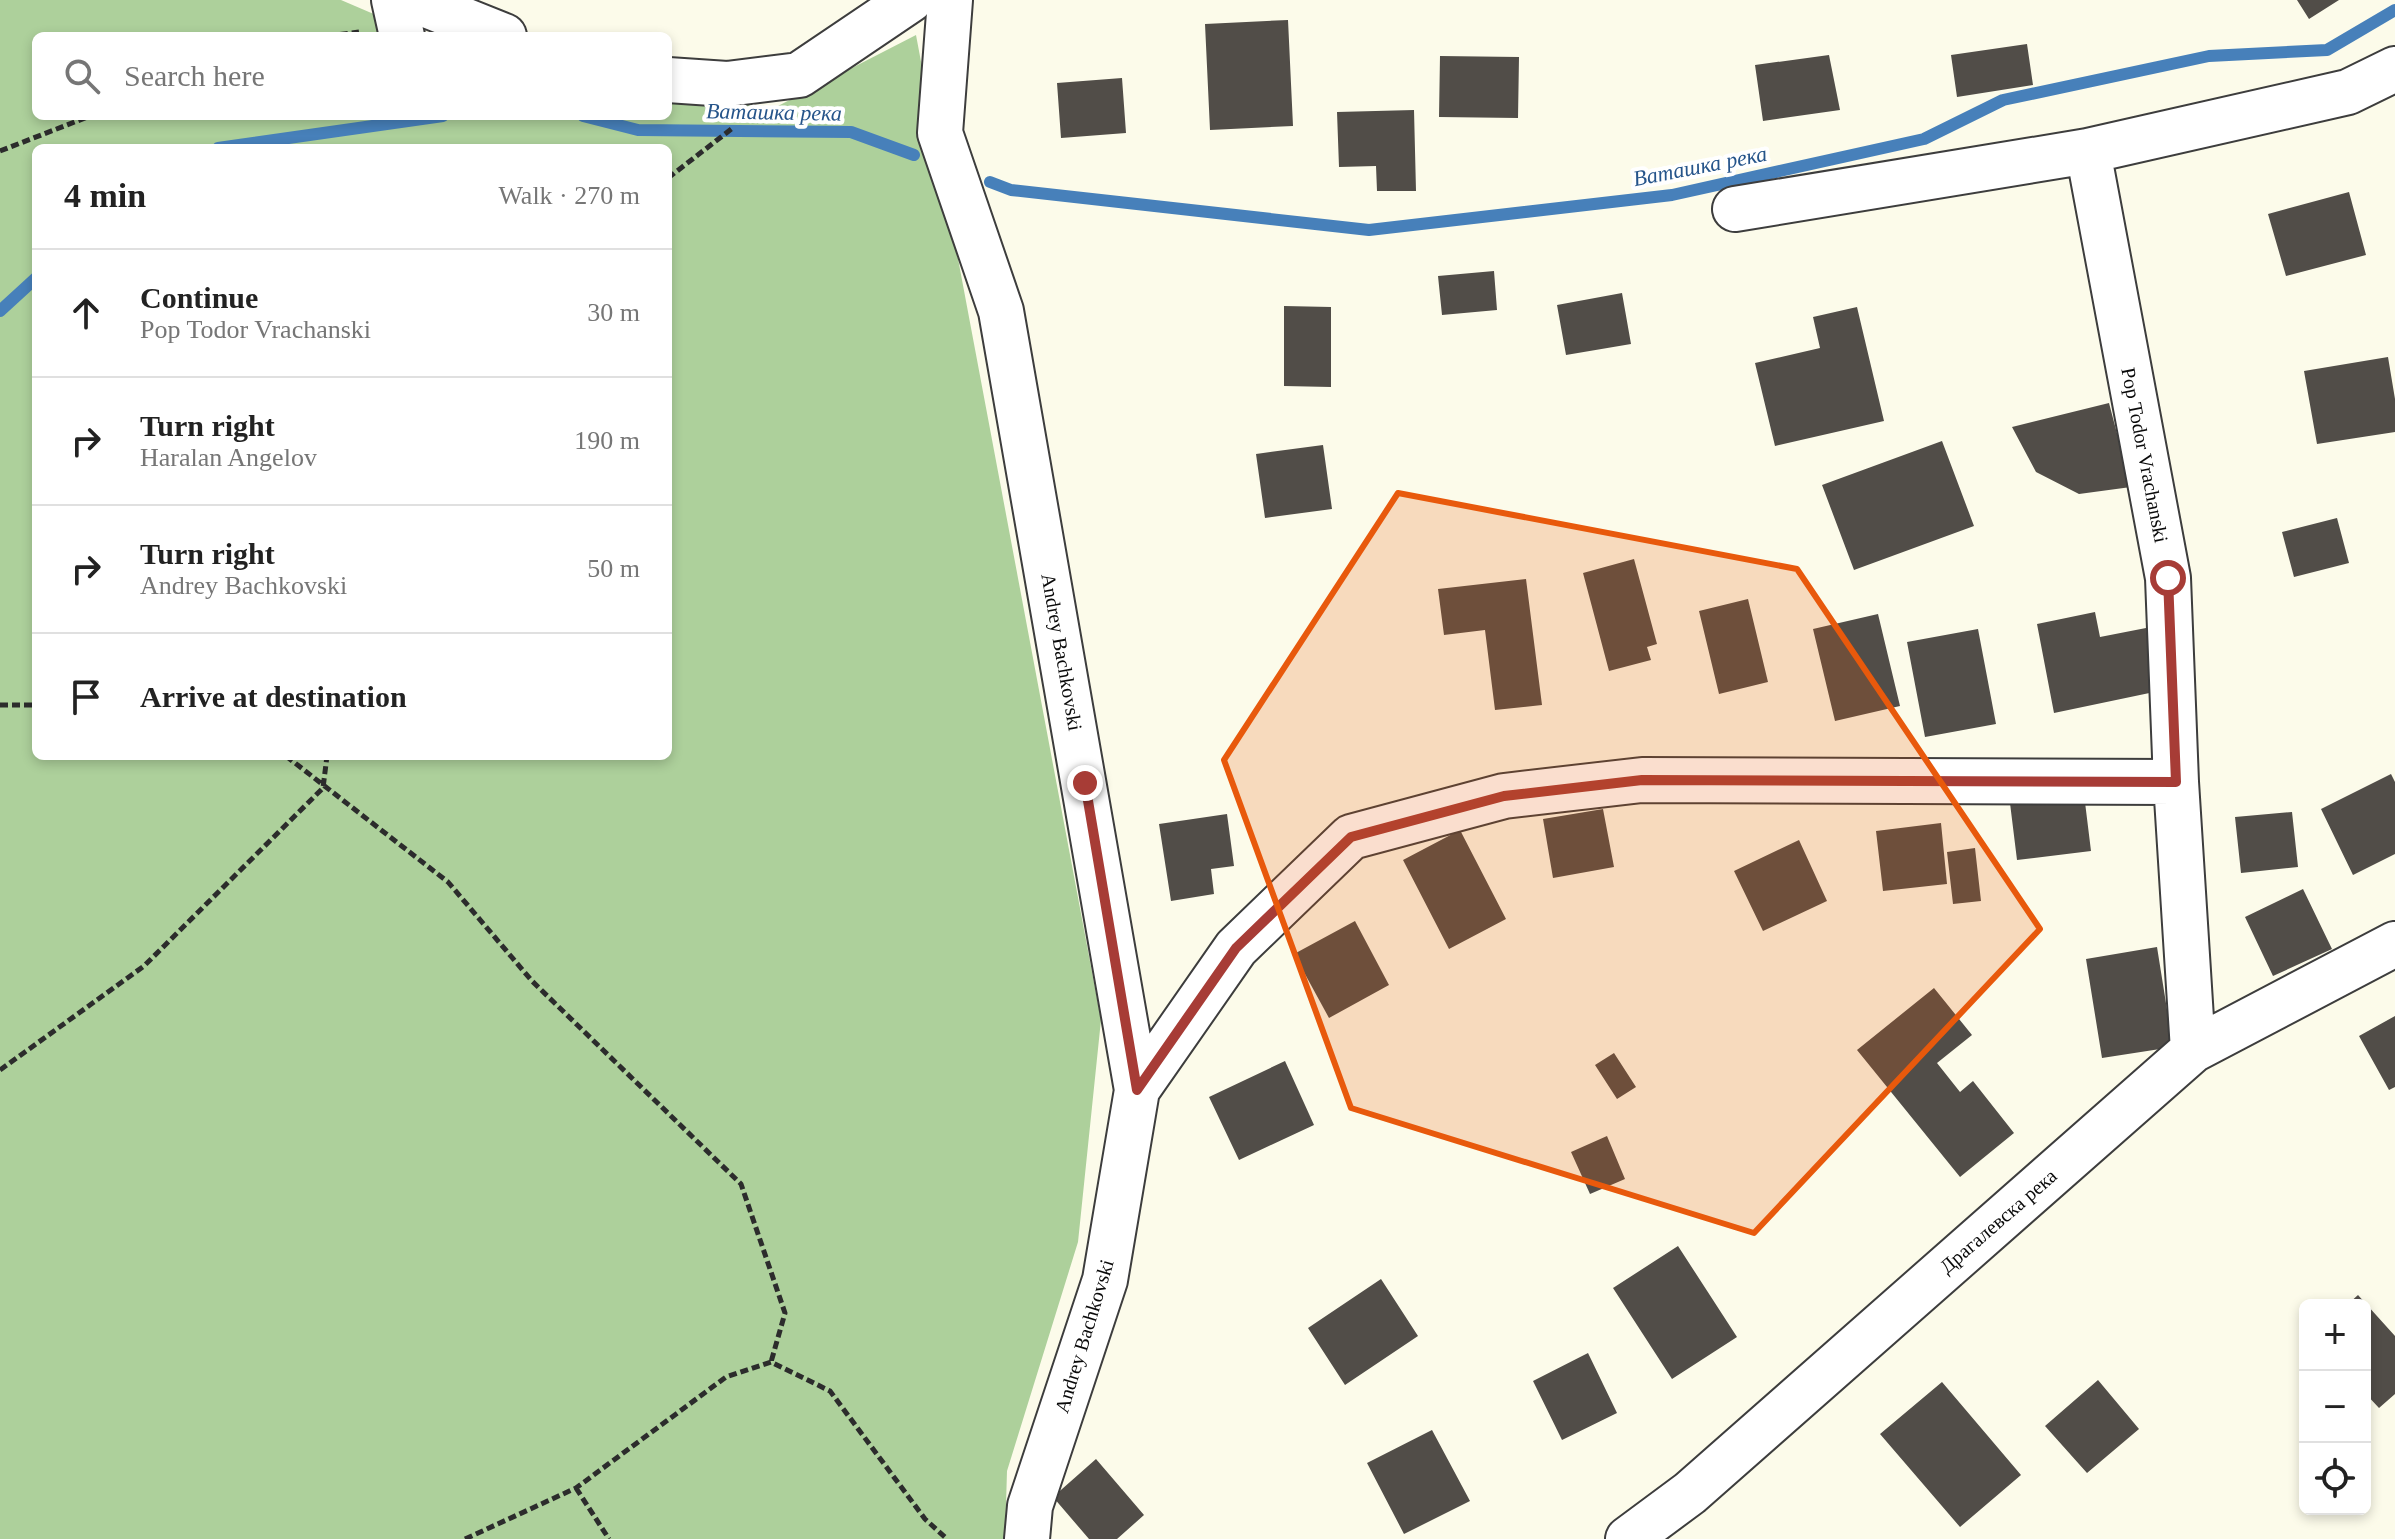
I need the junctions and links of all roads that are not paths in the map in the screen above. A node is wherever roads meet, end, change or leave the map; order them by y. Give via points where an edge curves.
1 (394, 0) edge
2 (414, 0) edge
3 (910, 0) edge
4 (950, 0) edge
5 (401, 32) edge
6 (494, 32) edge
7 (2395, 69) edge
8 (672, 80) edge
9 (2088, 151) junction
10 (1735, 209) dead end
11 (2176, 782) junction
12 (2395, 944) edge
13 (2193, 1050) junction
14 (1137, 1090) junction
15 (1027, 1539) edge
16 (1628, 1539) edge

1 - 5 street
2 - 6 street
3 - 8 street via 799,75 727,84
4 - 14 street, Andrey Bachkovski via 940,133 1001,311
7 - 9 street via 2348,92
9 - 10 street
9 - 11 street, Pop Todor Vrachanski via 2168,578
11 - 13 street, Pop Todor Vrachanski
11 - 14 street via 1642,780 1504,796 1351,837 1236,948
12 - 13 street, Драгалевска река
13 - 16 street, Драгалевска река via 1690,1493
14 - 15 street, Andrey Bachkovski via 1105,1280 1030,1506

